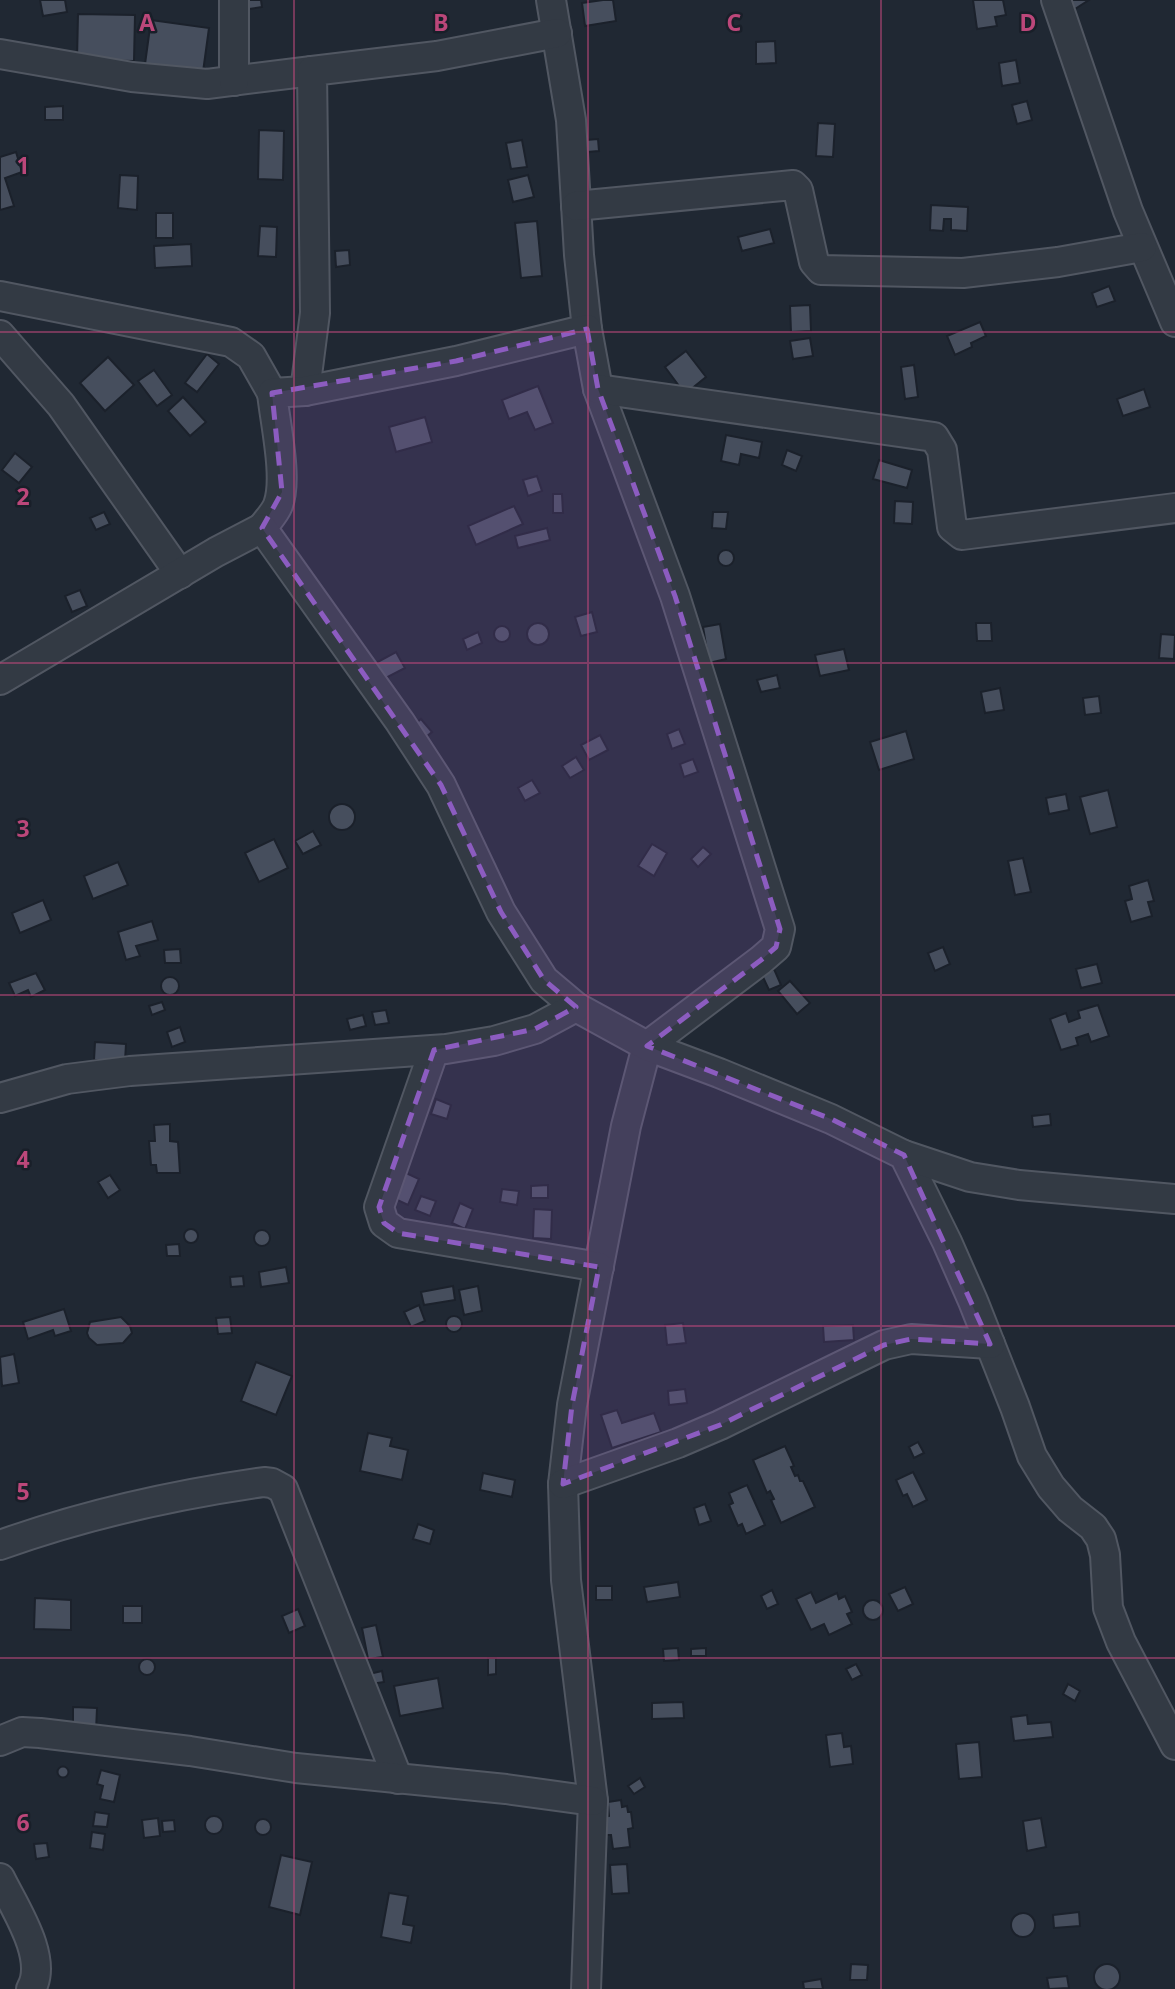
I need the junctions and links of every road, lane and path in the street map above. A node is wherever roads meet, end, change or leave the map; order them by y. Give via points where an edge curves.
1 (234, 0) edge
2 (551, 0) edge
3 (1056, 0) edge
4 (556, 33) junction
5 (0, 54) edge
6 (312, 71) junction
7 (234, 81) junction
8 (576, 206) junction
9 (1142, 247) junction
10 (0, 296) edge
11 (1175, 322) edge
12 (587, 329) junction
13 (0, 335) edge
14 (598, 389) junction
15 (304, 391) junction
16 (272, 393) junction
17 (1175, 508) edge
18 (262, 528) junction
19 (180, 574) junction
20 (0, 680) edge
21 (576, 1007) junction
22 (647, 1046) junction
23 (434, 1050) junction
24 (0, 1098) edge
25 (904, 1156) junction
26 (1175, 1199) edge
27 (600, 1267) junction
28 (990, 1344) junction
29 (563, 1483) junction
30 (0, 1545) edge
31 (0, 1741) edge
32 (1175, 1745) edge
33 (398, 1779) junction
34 (593, 1801) junction
35 (0, 1878) edge
36 (31, 1989) edge
37 (586, 1989) edge

1 - 7 street
2 - 4 street
3 - 9 street
4 - 6 street via 437,56
4 - 8 street via 570,120
5 - 7 street via 132,77 207,84
6 - 7 street
6 - 15 street via 315,313
8 - 9 street via 793,185 798,190 814,262 821,270 963,273
8 - 12 street
9 - 11 street
10 - 16 street via 231,342 251,356
12 - 14 street
12 - 15 street
13 - 19 street via 61,405
14 - 17 street via 934,437 942,450 951,527 957,534
14 - 22 street via 675,596 780,929 776,947
15 - 16 street
16 - 18 street via 282,492
18 - 19 street
18 - 21 street via 441,785 501,912 544,980
19 - 20 street
21 - 22 street
21 - 23 street via 536,1029
22 - 25 street via 831,1119
22 - 27 street via 626,1126
23 - 24 street via 130,1072 67,1079
23 - 27 street via 379,1207 384,1223 398,1233
25 - 26 street via 970,1177 1019,1185
25 - 28 street
27 - 29 street via 572,1405
28 - 29 street via 911,1339 884,1345 709,1429
28 - 32 street via 1032,1456 1051,1487 1101,1539 1108,1608
29 - 34 street via 566,1580
30 - 33 street via 95,1514 205,1490 264,1482 283,1489
31 - 33 street via 22,1732 40,1733
33 - 34 street
34 - 37 street
35 - 36 street via 35,1957 36,1980

